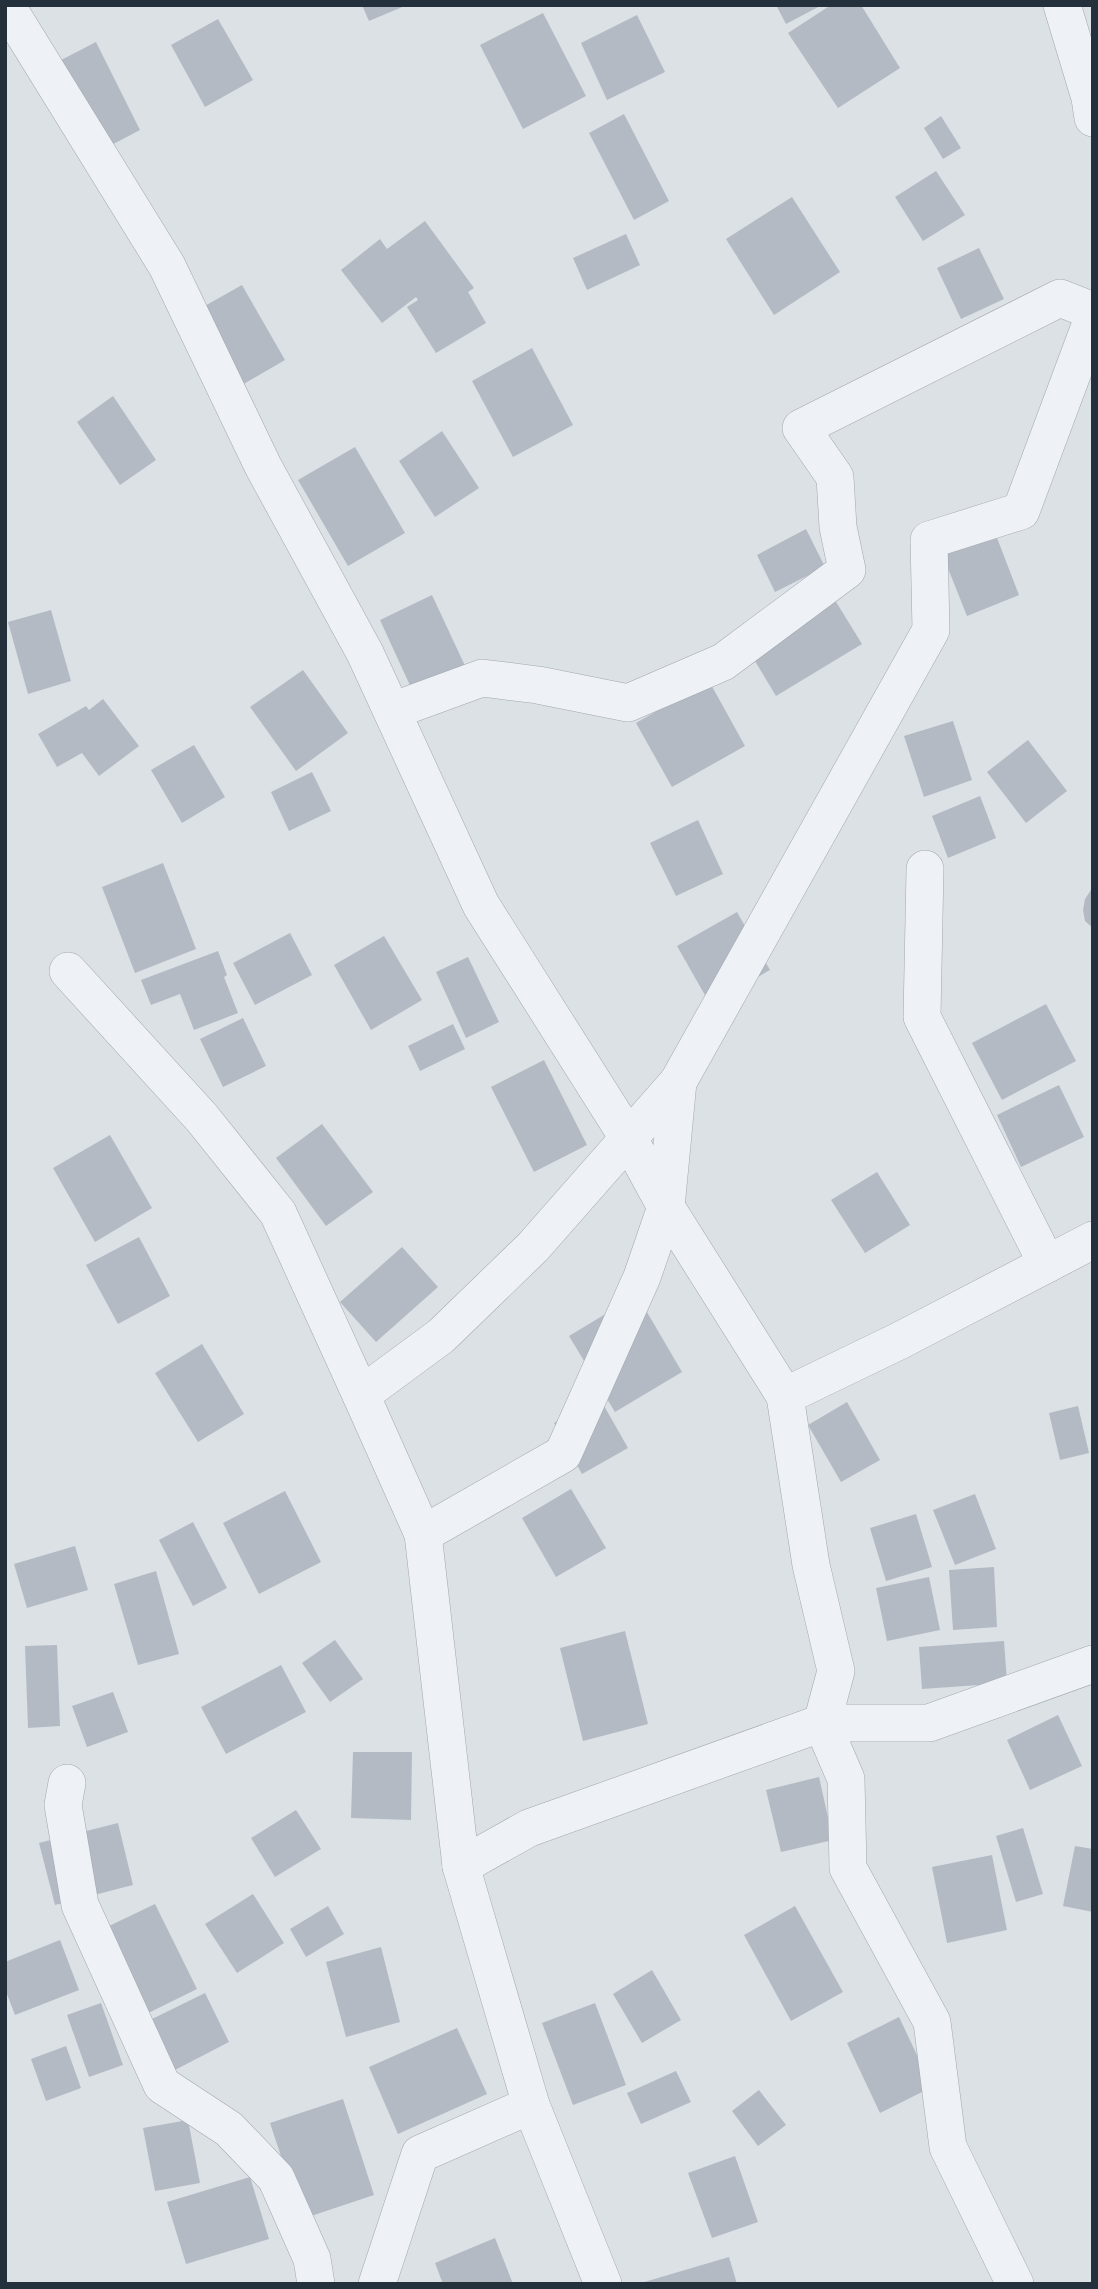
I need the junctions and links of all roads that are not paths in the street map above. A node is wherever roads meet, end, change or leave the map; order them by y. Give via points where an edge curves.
1 (6, 5) edge
2 (1062, 5) edge
3 (1093, 118) edge
4 (1093, 311) edge
5 (1093, 318) edge
6 (392, 711) junction
7 (925, 869) dead end
8 (68, 971) dead end
9 (678, 1082) junction
10 (629, 1139) junction
11 (666, 1207) junction
12 (1093, 1240) edge
13 (1047, 1264) junction
14 (362, 1395) junction
15 (785, 1396) junction
16 (423, 1534) junction
17 (1093, 1664) edge
18 (822, 1723) junction
19 (67, 1783) dead end
20 (461, 1866) junction
21 (531, 2105) junction
22 (316, 2284) edge
23 (377, 2284) edge
24 (603, 2284) edge
25 (1015, 2284) edge

1 - 6 street via 167,266 263,466
2 - 3 street
4 - 6 street via 1060,298 801,428 835,477 847,570 723,662 628,703 482,678
5 - 9 street via 1021,511 929,540 931,630
6 - 10 street via 481,905
7 - 13 street via 922,1017
8 - 14 street via 202,1118 278,1213
9 - 10 street
9 - 11 street
10 - 11 street
10 - 14 street via 533,1247 440,1336
11 - 15 street
11 - 16 street via 642,1277 563,1454
12 - 13 street
13 - 15 street
14 - 16 street
15 - 18 street via 811,1565 836,1671
16 - 20 street
17 - 18 street via 929,1723
18 - 20 street via 530,1828
18 - 25 street via 846,1779 848,1868 932,2022 948,2147
19 - 22 street via 63,1805 80,1905 162,2085 229,2129 276,2178 312,2259
20 - 21 street
21 - 23 street via 420,2154
21 - 24 street

